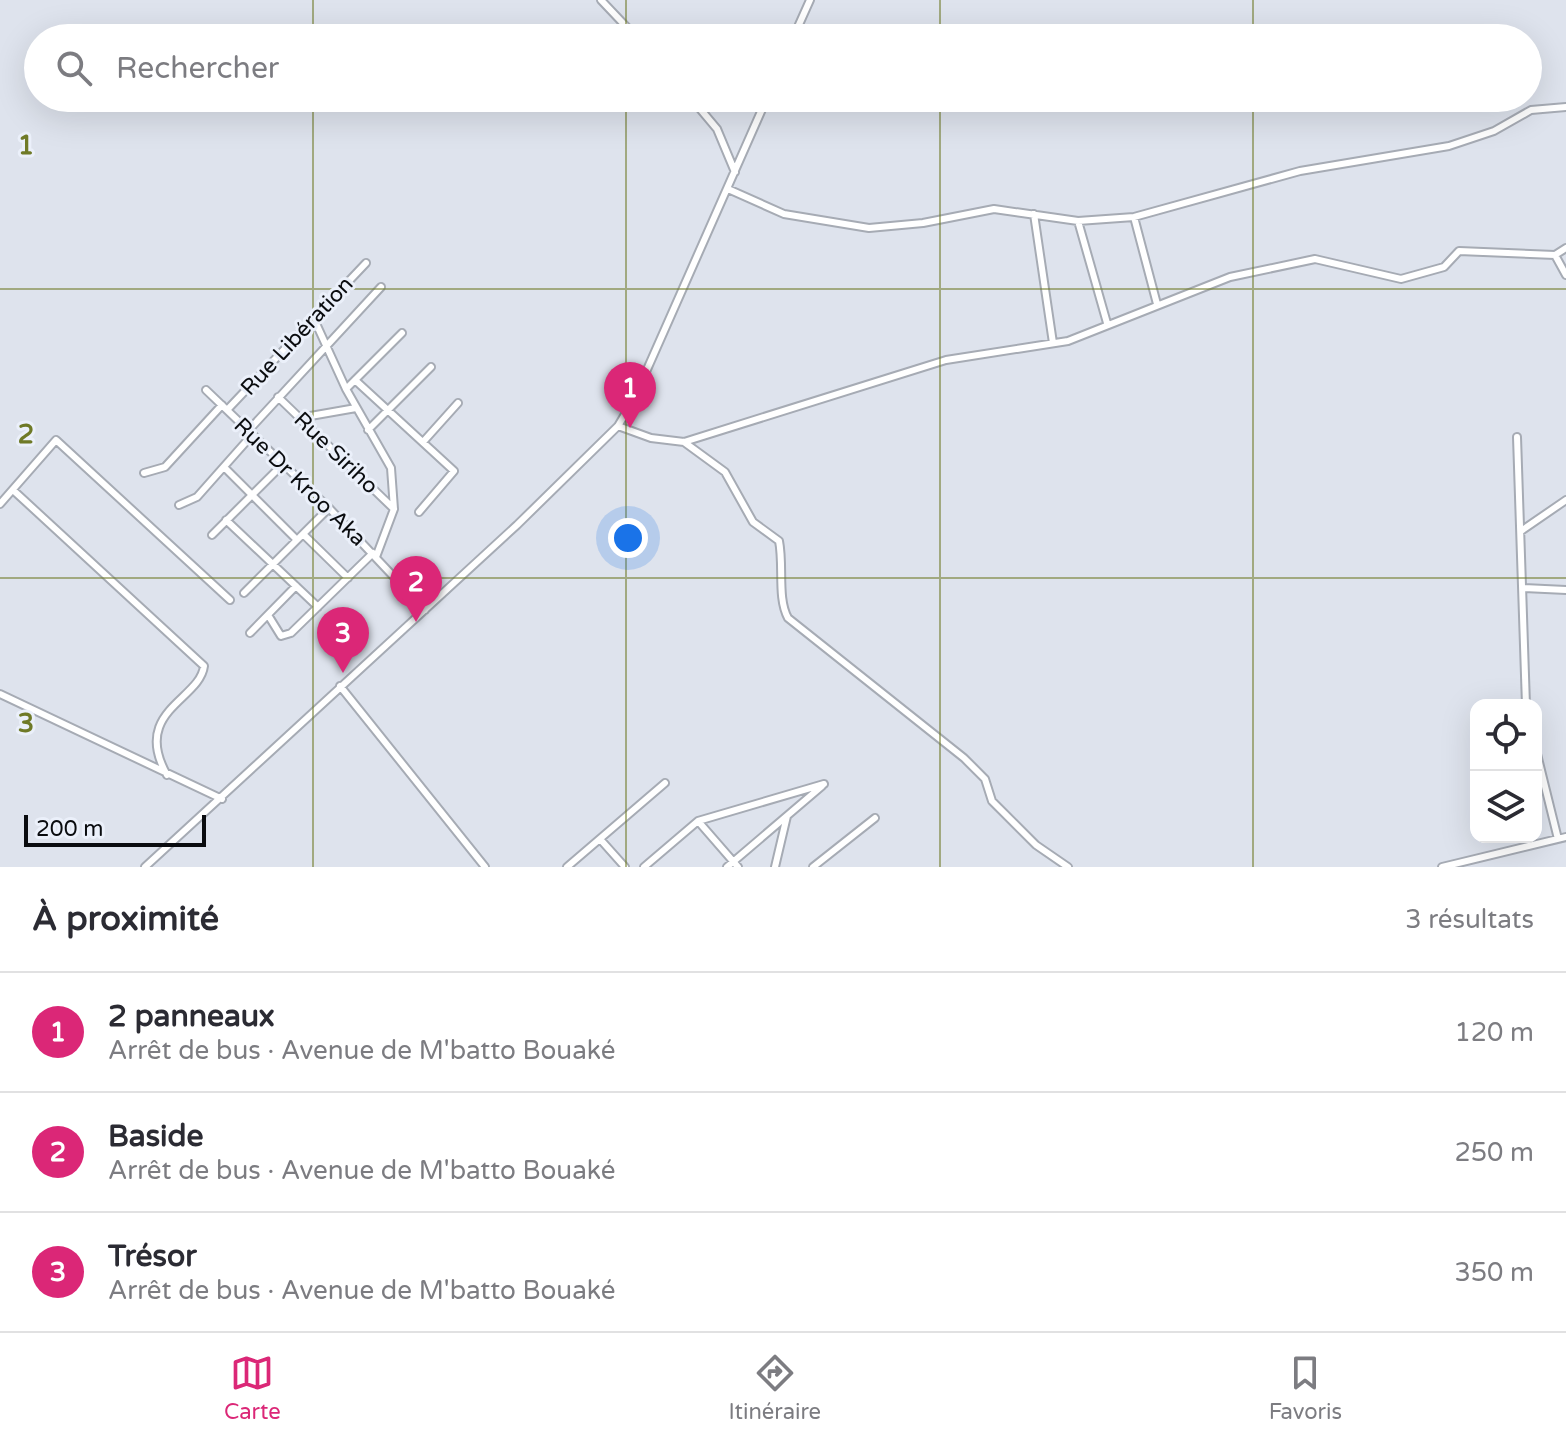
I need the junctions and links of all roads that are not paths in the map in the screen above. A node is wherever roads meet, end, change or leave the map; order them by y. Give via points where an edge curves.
1 (601, 0) edge
2 (810, 0) edge
3 (624, 24) edge
4 (799, 24) edge
5 (1566, 107) edge
6 (1542, 109) edge
7 (703, 112) edge
8 (761, 112) edge
9 (1527, 112) edge
10 (735, 172) junction
11 (728, 189) junction
12 (1034, 214) junction
13 (1134, 217) junction
14 (1078, 221) junction
15 (1566, 248) edge
16 (1555, 255) junction
17 (366, 263) dead end
18 (1566, 275) edge
19 (381, 287) dead end
20 (1157, 304) junction
21 (314, 319) junction
22 (1107, 323) junction
23 (402, 333) dead end
24 (1053, 343) junction
25 (326, 345) junction
26 (431, 367) dead end
27 (355, 380) junction
28 (346, 389) junction
29 (206, 390) dead end
30 (278, 397) junction
31 (458, 403) dead end
32 (224, 408) junction
33 (356, 408) junction
34 (388, 410) junction
35 (299, 418) junction
36 (618, 426) junction
37 (368, 430) junction
38 (250, 433) junction
39 (1517, 437) dead end
40 (423, 442) junction
41 (684, 442) junction
42 (283, 464) junction
43 (225, 468) junction
44 (144, 473) dead end
45 (13, 490) junction
46 (251, 496) junction
47 (1566, 500) edge
48 (0, 504) edge
49 (179, 505) dead end
50 (329, 508) junction
51 (394, 509) junction
52 (419, 512) dead end
53 (226, 520) junction
54 (1521, 531) junction
55 (303, 534) junction
56 (212, 535) dead end
57 (297, 540) junction
58 (375, 555) junction
59 (272, 564) junction
60 (348, 578) junction
61 (296, 586) junction
62 (1523, 588) junction
63 (1566, 590) edge
64 (244, 593) dead end
65 (230, 600) dead end
66 (318, 607) junction
67 (425, 610) junction
68 (268, 615) junction
69 (250, 633) dead end
70 (340, 686) junction
71 (0, 694) edge
72 (1526, 699) edge
73 (1542, 770) edge
74 (167, 775) junction
75 (665, 783) dead end
76 (222, 799) junction
77 (788, 815) junction
78 (875, 818) dead end
79 (698, 821) junction
80 (1562, 838) edge
81 (600, 839) junction
82 (736, 864) edge
83 (145, 867) edge
84 (485, 867) edge
85 (567, 867) edge
86 (625, 867) edge
87 (644, 867) edge
88 (727, 867) edge
89 (775, 867) edge
90 (813, 867) edge
91 (1068, 867) edge
92 (1442, 867) edge

1 - 3 street
2 - 4 street
5 - 6 street
7 - 10 street via 717,129
8 - 10 street
9 - 13 street via 1494,131 1449,146 1300,171
10 - 11 street
11 - 12 street via 784,214 869,228 994,209
11 - 36 street
12 - 14 street
12 - 24 street
13 - 14 street
13 - 20 street
14 - 22 street
15 - 16 street
16 - 18 street
16 - 20 street via 1459,251 1444,267 1401,279 1315,259 1230,277
17 - 21 street, Rue Libération
19 - 25 street
20 - 22 street
21 - 25 street
21 - 32 street, Rue Libération
22 - 24 street
23 - 27 street
24 - 41 street via 946,360
25 - 28 street
25 - 30 street
26 - 34 street
27 - 28 street
27 - 34 street
28 - 33 street
29 - 32 street, Rue Dr Kroo Aka
30 - 35 street, Rue Siriho
30 - 38 street
31 - 40 street
32 - 38 street, Rue Dr Kroo Aka
32 - 44 street, Rue Libération via 165,467
33 - 35 street
33 - 37 street
34 - 37 street
34 - 40 street
35 - 51 street, Rue Siriho
36 - 41 street
36 - 67 street
37 - 51 street via 391,468
38 - 42 street, Rue Dr Kroo Aka
38 - 43 street
39 - 54 street
40 - 52 street via 454,471
41 - 91 street via 725,472 753,522 779,541 781,603 788,618 964,758 985,779 992,801 1036,845
42 - 46 street
42 - 50 street, Rue Dr Kroo Aka
43 - 46 street
43 - 49 street via 197,497
45 - 48 street
45 - 65 street via 56,440
45 - 74 street via 204,666 171,705 161,727 159,761
46 - 53 street
46 - 57 street
47 - 54 street
50 - 55 street
50 - 58 street, Rue Dr Kroo Aka
51 - 58 street
53 - 56 street
53 - 59 street
54 - 62 street
55 - 57 street
55 - 60 street
57 - 59 street
58 - 60 street
58 - 67 street, Rue Dr Kroo Aka
59 - 61 street
59 - 64 street
60 - 66 street
61 - 66 street
61 - 68 street
62 - 63 street
62 - 72 street
66 - 68 street via 281,636
67 - 70 street
68 - 69 street
70 - 76 street
70 - 84 street
71 - 74 street
73 - 80 street
74 - 76 street
75 - 81 street
76 - 83 street
77 - 79 street via 824,784
77 - 82 street
77 - 89 street
78 - 90 street
79 - 82 street
79 - 87 street
80 - 92 street
81 - 85 street
81 - 86 street
82 - 88 street

